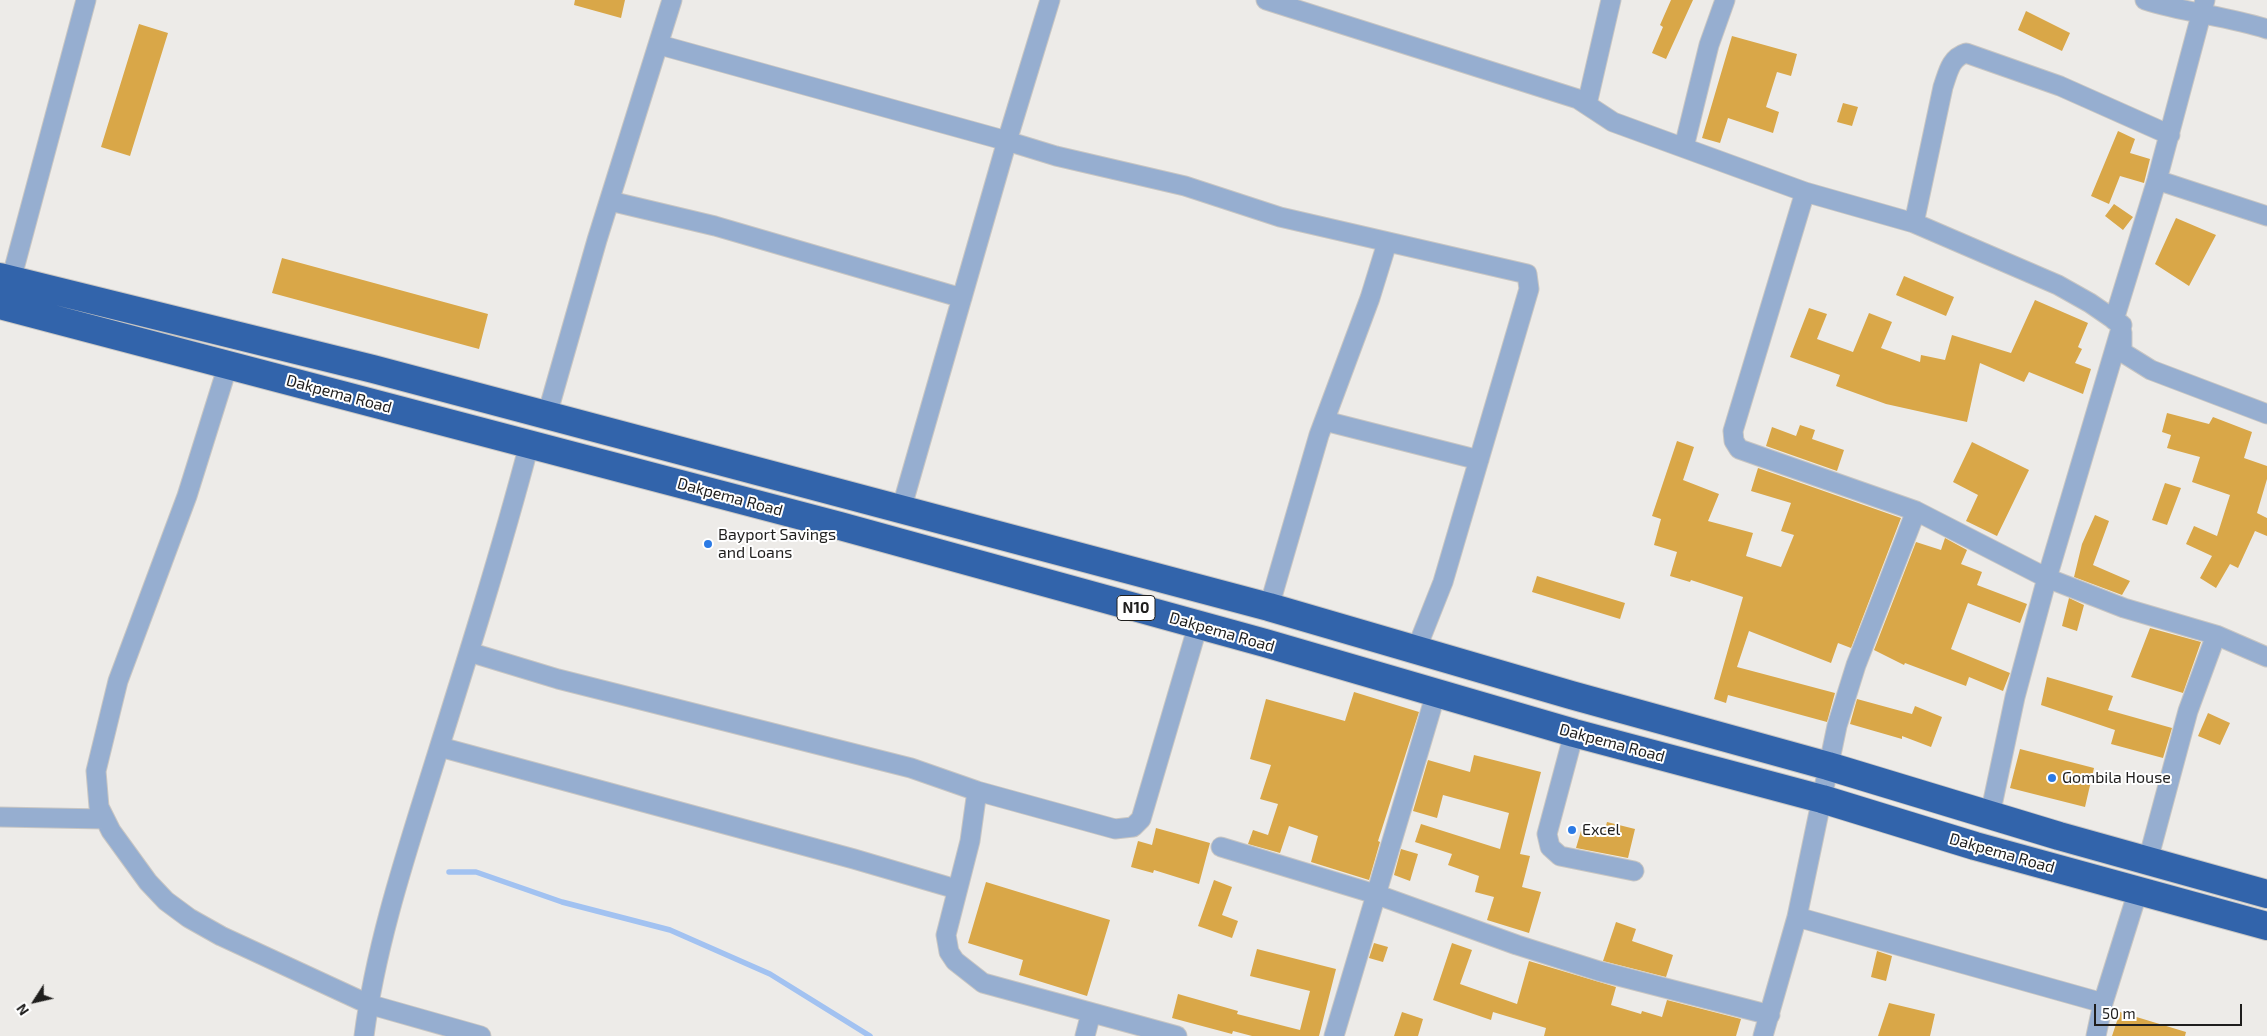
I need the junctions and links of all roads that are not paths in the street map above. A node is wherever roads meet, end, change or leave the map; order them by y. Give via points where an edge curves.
1 (86, 0) edge
2 (672, 0) edge
3 (1050, 0) edge
4 (1266, 0) edge
5 (1611, 0) edge
6 (1725, 0) edge
7 (2145, 0) edge
8 (1311, 6) edge
9 (2203, 8) edge
10 (2267, 29) edge
11 (660, 45) junction
12 (1587, 104) junction
13 (2170, 135) junction
14 (1007, 141) junction
15 (1684, 147) junction
16 (2157, 180) junction
17 (1805, 192) junction
18 (610, 201) junction
19 (2267, 216) edge
20 (1914, 223) junction
21 (1387, 243) junction
22 (6, 279) edge
23 (962, 298) junction
24 (0, 305) edge
25 (2122, 325) junction
26 (228, 365) junction
27 (2267, 414) edge
28 (547, 415) junction
29 (1325, 421) junction
30 (529, 445) junction
31 (1478, 460) junction
32 (901, 510) junction
33 (1916, 511) junction
34 (2047, 578) junction
35 (1270, 607) junction
36 (1198, 625) junction
37 (2216, 635) junction
38 (1416, 650) junction
39 (469, 652) junction
40 (2267, 657) edge
41 (1436, 693) junction
42 (1574, 733) junction
43 (440, 747) junction
44 (1828, 766) junction
45 (977, 791) junction
46 (1822, 799) junction
47 (1990, 815) junction
48 (0, 817) edge
49 (104, 819) junction
50 (1221, 847) dead end
51 (2148, 860) junction
52 (1634, 871) dead end
53 (956, 889) junction
54 (2138, 890) junction
55 (1375, 894) junction
56 (2267, 894) edge
57 (1798, 917) junction
58 (2267, 926) edge
59 (368, 1004) junction
60 (2102, 1004) junction
61 (1090, 1013) junction
62 (1770, 1015) junction
63 (364, 1036) edge
64 (481, 1036) edge
65 (1085, 1036) edge
66 (1177, 1036) edge
67 (1334, 1036) edge
68 (1763, 1036) edge
69 (2096, 1036) edge

1 - 22 street
2 - 11 street
3 - 14 street
4 - 8 street
5 - 12 street
6 - 15 street via 1709,45
7 - 9 street
8 - 12 street
9 - 10 street
9 - 13 street
11 - 14 street
11 - 18 street
12 - 15 street via 1613,122
13 - 16 street
13 - 20 street via 2060,86 1966,54 1959,55 1943,87
14 - 21 street via 1056,156 1185,186 1280,217
14 - 23 street
15 - 17 street
16 - 19 street
16 - 25 street via 2114,320
17 - 20 street
17 - 33 street via 1733,432 1734,441 1743,451
18 - 23 street via 715,226
18 - 28 street
20 - 25 street via 2058,284
21 - 29 street
21 - 31 street via 1510,269 1527,274 1529,278 1529,288
22 - 28 highway, Dakpema Road / N10
23 - 32 street
24 - 26 highway, Dakpema Road / N10
25 - 27 street via 2122,352 2136,361 2172,379
25 - 34 street
26 - 30 highway, Dakpema Road / N10
26 - 49 street via 187,496 118,681 96,771 99,807
28 - 32 highway, Dakpema Road / N10
29 - 31 street
29 - 35 street
30 - 36 highway, Dakpema Road / N10 via 840,526
30 - 39 street via 502,549
31 - 38 street via 1443,582
32 - 35 highway, Dakpema Road / N10
33 - 34 street
33 - 44 street via 1856,666
34 - 37 street via 2124,608
34 - 47 street via 2015,697
35 - 38 highway, Dakpema Road / N10
36 - 41 highway, Dakpema Road / N10
36 - 45 street via 1142,819 1133,827 1115,829
37 - 40 street
37 - 51 street via 2188,711
38 - 44 highway, Dakpema Road / N10
39 - 43 street
39 - 45 street via 558,679 911,768
41 - 42 highway, Dakpema Road / N10
41 - 55 street
42 - 46 highway, Dakpema Road / N10
42 - 52 street via 1547,834 1550,846 1560,856
43 - 53 street via 835,853
43 - 59 street via 387,923
44 - 46 street
44 - 47 highway, Dakpema Road / N10
45 - 53 street via 970,841
46 - 54 highway, Dakpema Road / N10 via 1975,846
46 - 57 street
47 - 51 highway, Dakpema Road / N10
48 - 49 street
49 - 59 street via 148,882 189,918
50 - 55 street
51 - 56 highway, Dakpema Road / N10
53 - 61 street via 946,934 949,952 962,968 983,983
54 - 58 highway, Dakpema Road / N10
54 - 60 street
55 - 62 street via 1517,945
55 - 67 street
57 - 60 street
57 - 62 street
59 - 63 street
59 - 64 street
60 - 69 street
61 - 65 street
61 - 66 street
62 - 68 street

